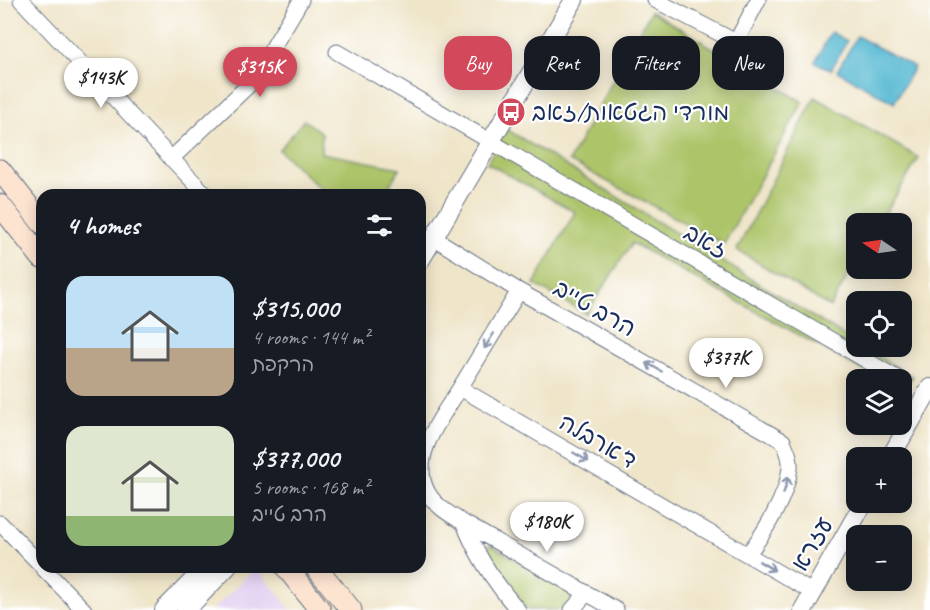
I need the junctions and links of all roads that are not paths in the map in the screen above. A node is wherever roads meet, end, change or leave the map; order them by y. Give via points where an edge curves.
1 (21, 0) edge
2 (301, 0) edge
3 (574, 0) edge
4 (655, 0) edge
5 (758, 0) edge
6 (337, 52) dead end
7 (490, 141) junction
8 (171, 159) junction
9 (0, 170) edge
10 (200, 189) edge
11 (0, 205) edge
12 (36, 215) edge
13 (434, 238) junction
14 (36, 250) edge
15 (426, 251) edge
16 (519, 291) junction
17 (881, 369) edge
18 (460, 388) junction
19 (930, 388) edge
20 (896, 447) edge
21 (426, 449) edge
22 (426, 488) edge
23 (858, 513) edge
24 (0, 523) edge
25 (464, 523) junction
26 (748, 554) junction
27 (36, 561) edge
28 (48, 573) edge
29 (200, 573) edge
30 (221, 573) edge
31 (291, 573) edge
32 (321, 573) edge
33 (812, 592) junction
34 (586, 594) junction
35 (84, 610) edge
36 (164, 610) edge
37 (186, 610) edge
38 (320, 610) edge
39 (351, 610) edge
40 (518, 610) edge
41 (572, 610) edge
42 (616, 610) edge
43 (802, 610) edge

1 - 8 street
2 - 8 street via 253,81
3 - 7 street
4 - 5 street via 736,42
6 - 7 street, זאב
7 - 13 street
7 - 17 street, זאב
8 - 10 street
9 - 12 main road
11 - 14 main road
13 - 15 street
13 - 16 street, הרב טייב
16 -> 18 street
26 -> 16 street, הרב טייב via 784,490 790,468 783,441
18 - 21 street
18 -> 26 street, ד'ארבלה
19 - 20 street
22 - 25 street via 442,508
23 - 33 street, עזרא
24 - 27 street
25 - 34 street
25 - 40 street via 481,561
26 -> 33 street, ד'ארבלה
28 - 35 street
29 - 36 street
30 - 37 street
31 - 38 main road
32 - 39 main road
33 - 43 street, עזרא
34 - 41 street
34 - 42 street

